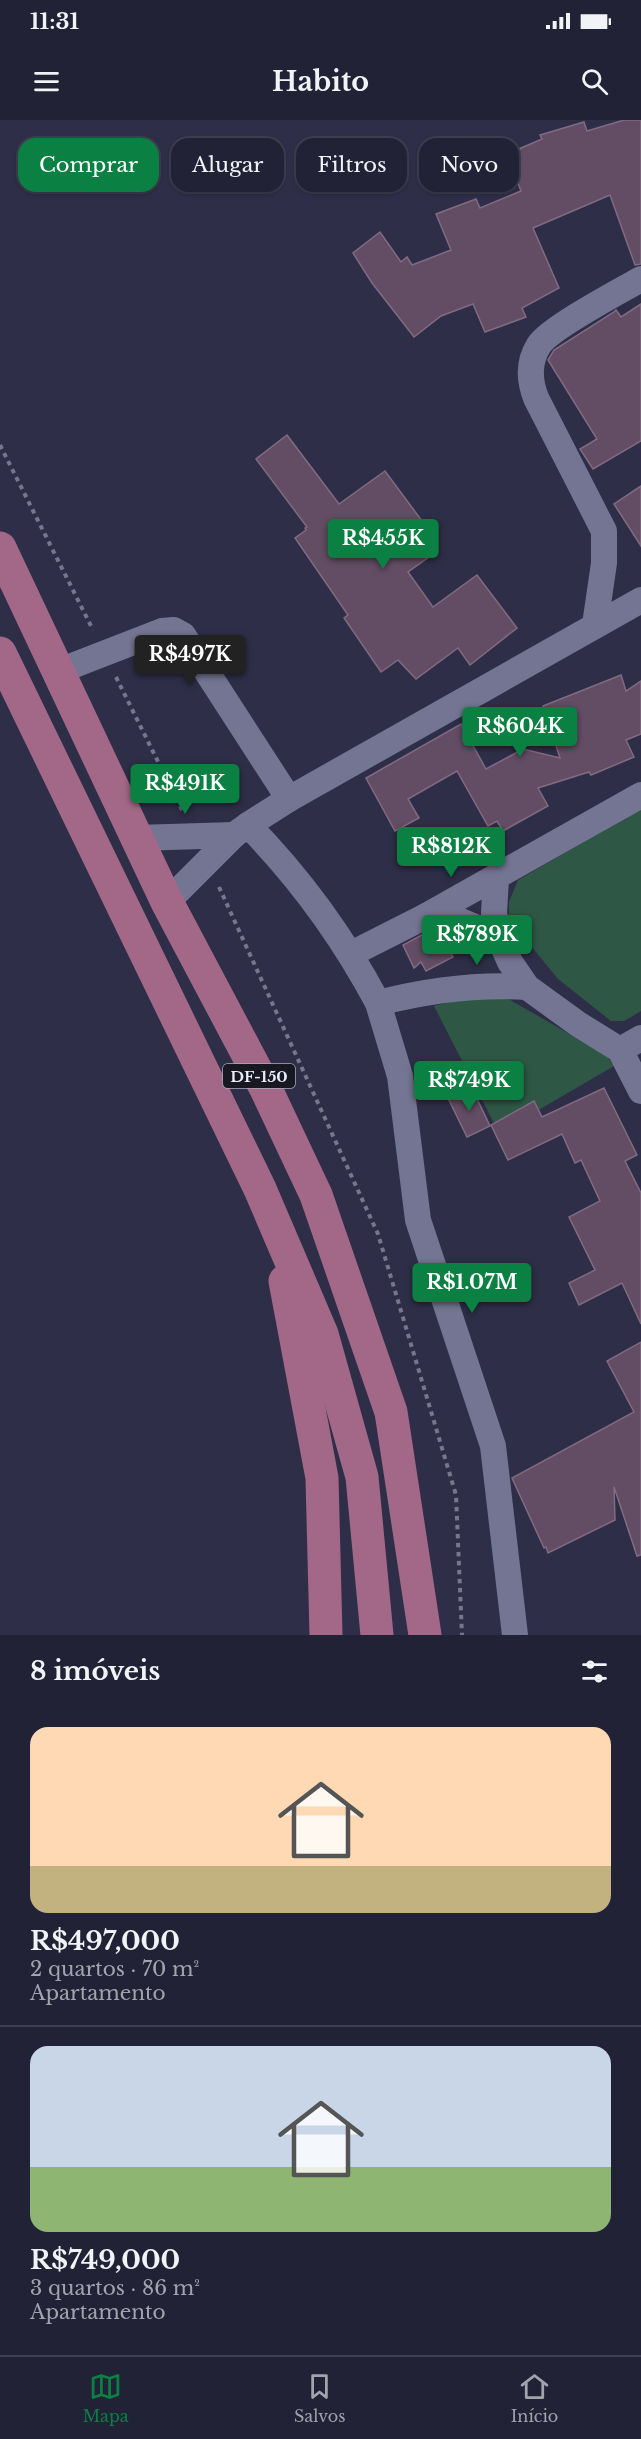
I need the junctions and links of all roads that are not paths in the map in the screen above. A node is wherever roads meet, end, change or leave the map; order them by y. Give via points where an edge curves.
1 (641, 279) edge
2 (0, 548) edge
3 (641, 600) edge
4 (594, 625) junction
5 (0, 653) edge
6 (59, 671) junction
7 (641, 795) edge
8 (289, 799) junction
9 (241, 830) junction
10 (136, 838) junction
11 (496, 878) junction
12 (167, 902) junction
13 (426, 916) junction
14 (499, 937) junction
15 (351, 954) junction
16 (527, 987) junction
17 (378, 1003) junction
18 (631, 1044) edge
19 (641, 1091) edge
20 (260, 1189) junction
21 (326, 1635) edge
22 (377, 1635) edge
23 (425, 1635) edge
24 (515, 1635) edge

1 - 4 street via 557,330 540,344 531,363 530,382 536,398 604,531 604,563
2 - 6 main road, DF-150
3 - 4 street
4 - 8 street
5 - 20 main road, DF-150
6 - 8 street via 162,631 174,630 183,635
6 - 10 main road, DF-150
7 - 11 street
8 - 9 street
9 - 10 street
9 - 12 street
9 - 15 street via 292,875
10 - 12 main road, DF-150
11 - 13 street
11 - 14 street via 494,913
12 - 23 main road, DF-150 via 266,1089 316,1195 391,1412
13 - 14 street via 451,917
13 - 15 street
14 - 16 street
15 - 17 street
16 - 17 street via 498,985
16 - 18 street via 578,1024
17 - 24 street via 400,1076 418,1220 493,1446
18 - 19 street
20 - 21 main road via 287,1288 322,1478
20 - 22 main road, DF-150 via 322,1334 362,1477

